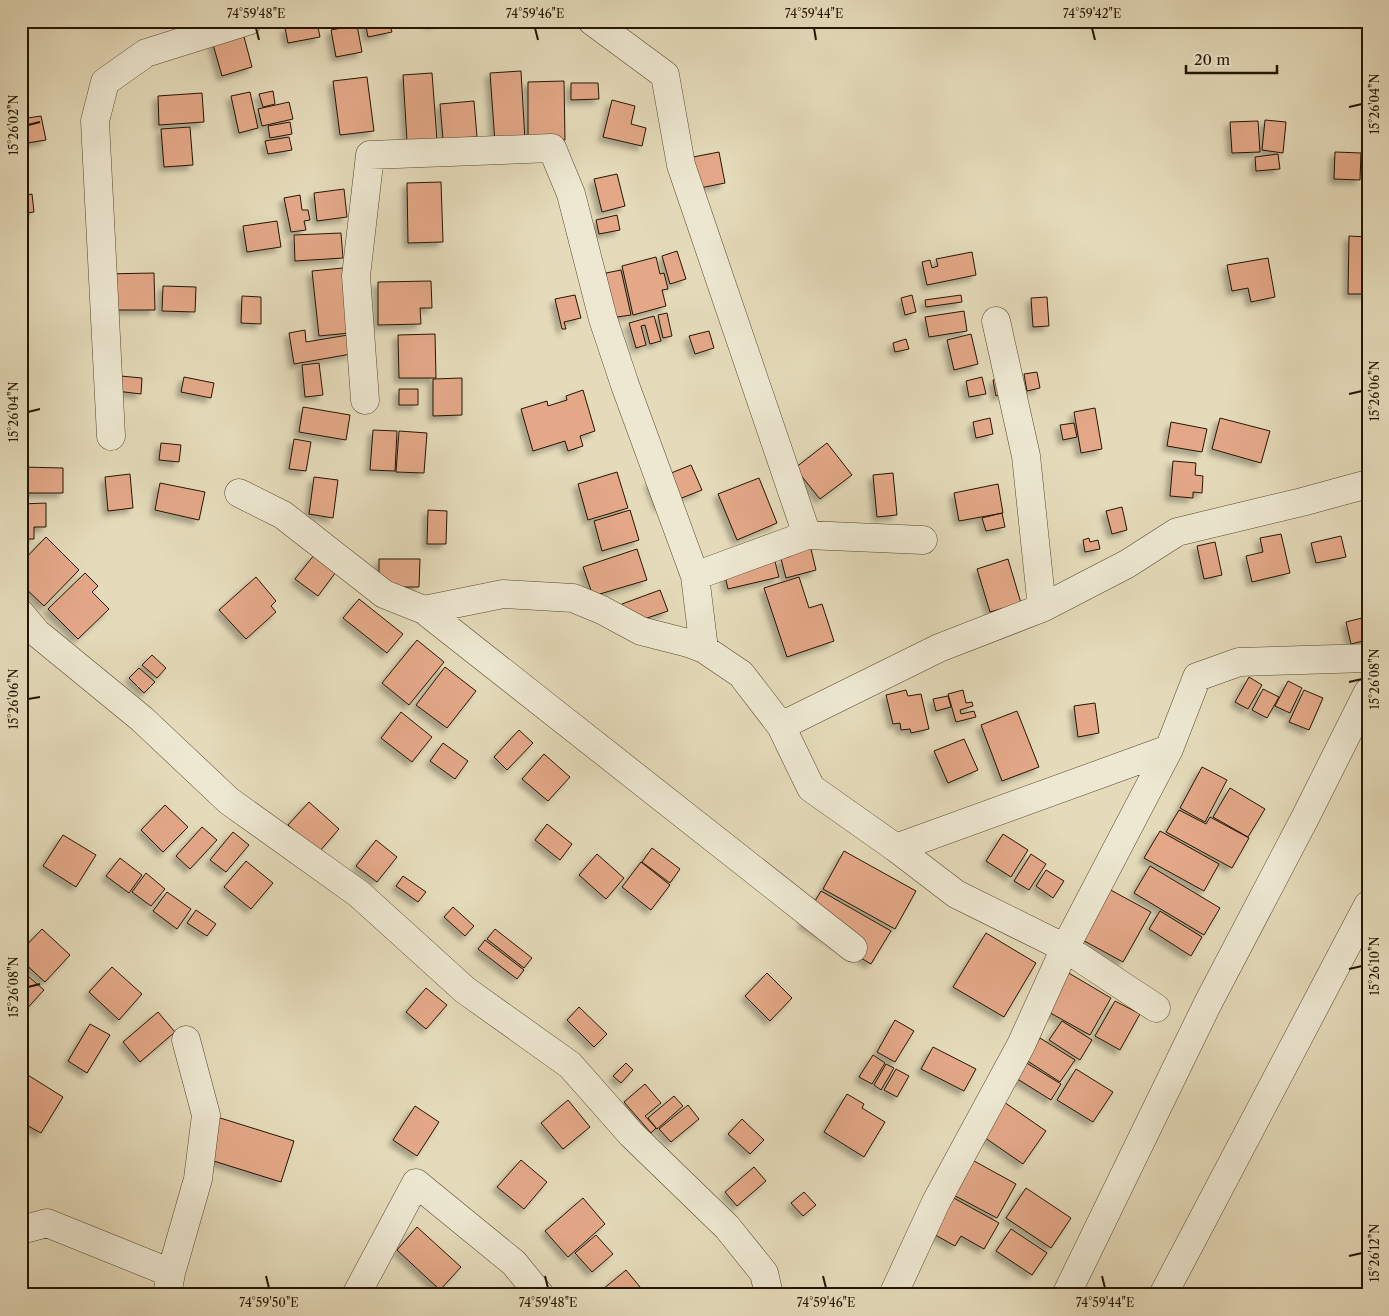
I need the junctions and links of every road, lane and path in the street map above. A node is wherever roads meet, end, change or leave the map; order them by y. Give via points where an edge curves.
1 (248, 21) edge
2 (592, 21) edge
3 (996, 321) dead end
4 (365, 400) dead end
5 (111, 436) dead end
6 (1368, 484) edge
7 (239, 493) dead end
8 (807, 535) junction
9 (923, 540) dead end
10 (695, 576) junction
11 (1042, 608) junction
12 (424, 610) junction
13 (21, 614) edge
14 (704, 649) junction
15 (1368, 658) edge
16 (1368, 692) edge
17 (781, 726) junction
18 (1169, 749) junction
19 (896, 848) junction
20 (1368, 905) edge
21 (853, 948) dead end
22 (1066, 948) junction
23 (1156, 1008) dead end
24 (186, 1040) dead end
25 (21, 1230) edge
26 (169, 1284) edge
27 (356, 1295) edge
28 (540, 1295) edge
29 (769, 1295) edge
30 (893, 1295) edge
31 (1066, 1295) edge
32 (1163, 1295) edge

1 - 5 street via 146,53 105,82 95,121
2 - 8 street via 665,75 681,165
3 - 11 street via 1026,456
4 - 10 street via 356,276 370,154 552,148 571,194 603,319 625,385
6 - 11 street via 1176,532 1127,564
7 - 12 street via 283,515 384,594
8 - 9 street
8 - 10 street
10 - 14 street
11 - 17 street via 940,648
12 - 14 street via 503,594 573,598 641,631
12 - 21 street
13 - 29 street via 37,633 142,719 229,801 359,894 466,990 570,1065 631,1134 727,1227 764,1273
14 - 17 street via 741,674
15 - 18 street via 1239,662 1197,677
16 - 31 street via 1208,1003
17 - 19 street via 811,788
18 - 19 street
18 - 22 street
19 - 22 street via 956,894
20 - 32 street
22 - 23 street
22 - 30 street via 1021,1046 936,1202
24 - 26 street via 206,1115 198,1179
25 - 26 street via 47,1223
27 - 28 street via 416,1183 514,1263

